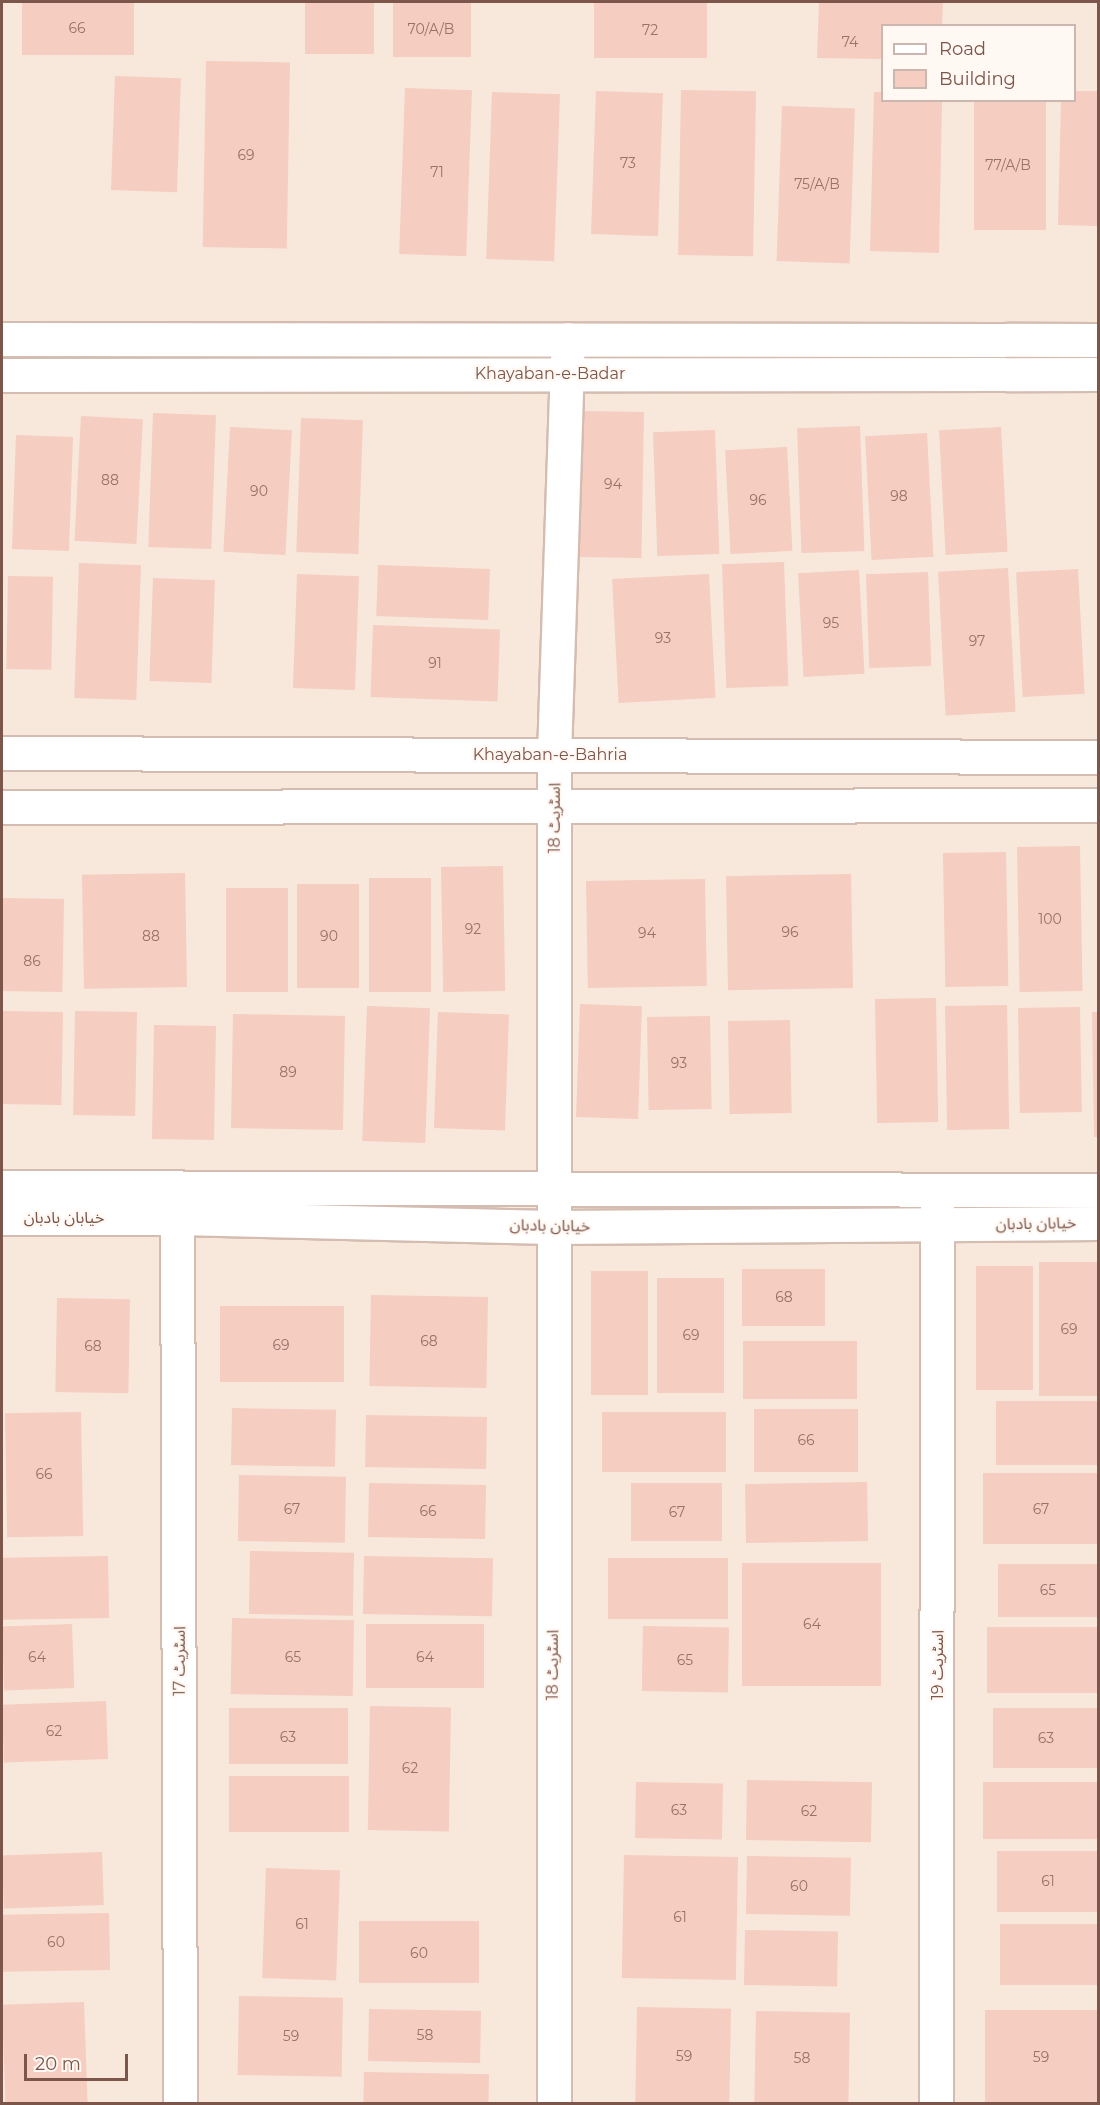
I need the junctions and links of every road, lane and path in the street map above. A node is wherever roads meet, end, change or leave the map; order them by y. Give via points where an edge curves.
1 (2, 339) edge
2 (568, 339) junction
3 (1098, 339) edge
4 (567, 374) junction
5 (1098, 374) edge
6 (2, 375) edge
7 (2, 753) edge
8 (554, 755) junction
9 (1098, 757) edge
10 (555, 805) junction
11 (1098, 805) edge
12 (2, 807) edge
13 (2, 1187) edge
14 (551, 1188) junction
15 (937, 1190) junction
16 (1098, 1190) edge
17 (178, 1203) junction
18 (2, 1218) edge
19 (1098, 1223) edge
20 (939, 1226) junction
21 (553, 1227) junction
22 (180, 2103) edge
23 (554, 2103) edge
24 (936, 2103) edge

1 - 2 street
2 - 3 street
2 - 4 street, اسٹریٹ 18
4 - 5 street, Khayaban-e-Badar
4 - 6 street, Khayaban-e-Badar
4 - 8 street, اسٹریٹ 18
7 - 8 street, Khayaban-e-Bahria
8 - 9 street, Khayaban-e-Bahria
8 - 10 street, اسٹریٹ 18
10 - 11 street
10 - 12 street
10 - 14 street, اسٹریٹ 18
13 - 17 street, خیابان بادبان
14 - 15 street, خیابان بادبان
14 - 17 street, خیابان بادبان
14 - 21 street, اسٹریٹ 18
15 - 16 street, خیابان بادبان
15 - 20 street, اسٹریٹ 19
17 - 18 street, خیابان بادبان
17 - 21 street, خیابان بادبان
17 - 22 street, اسٹریٹ 17
19 - 20 street, خیابان بادبان
20 - 21 street, خیابان بادبان
20 - 24 street, اسٹریٹ 19
21 - 23 street, اسٹریٹ 18

